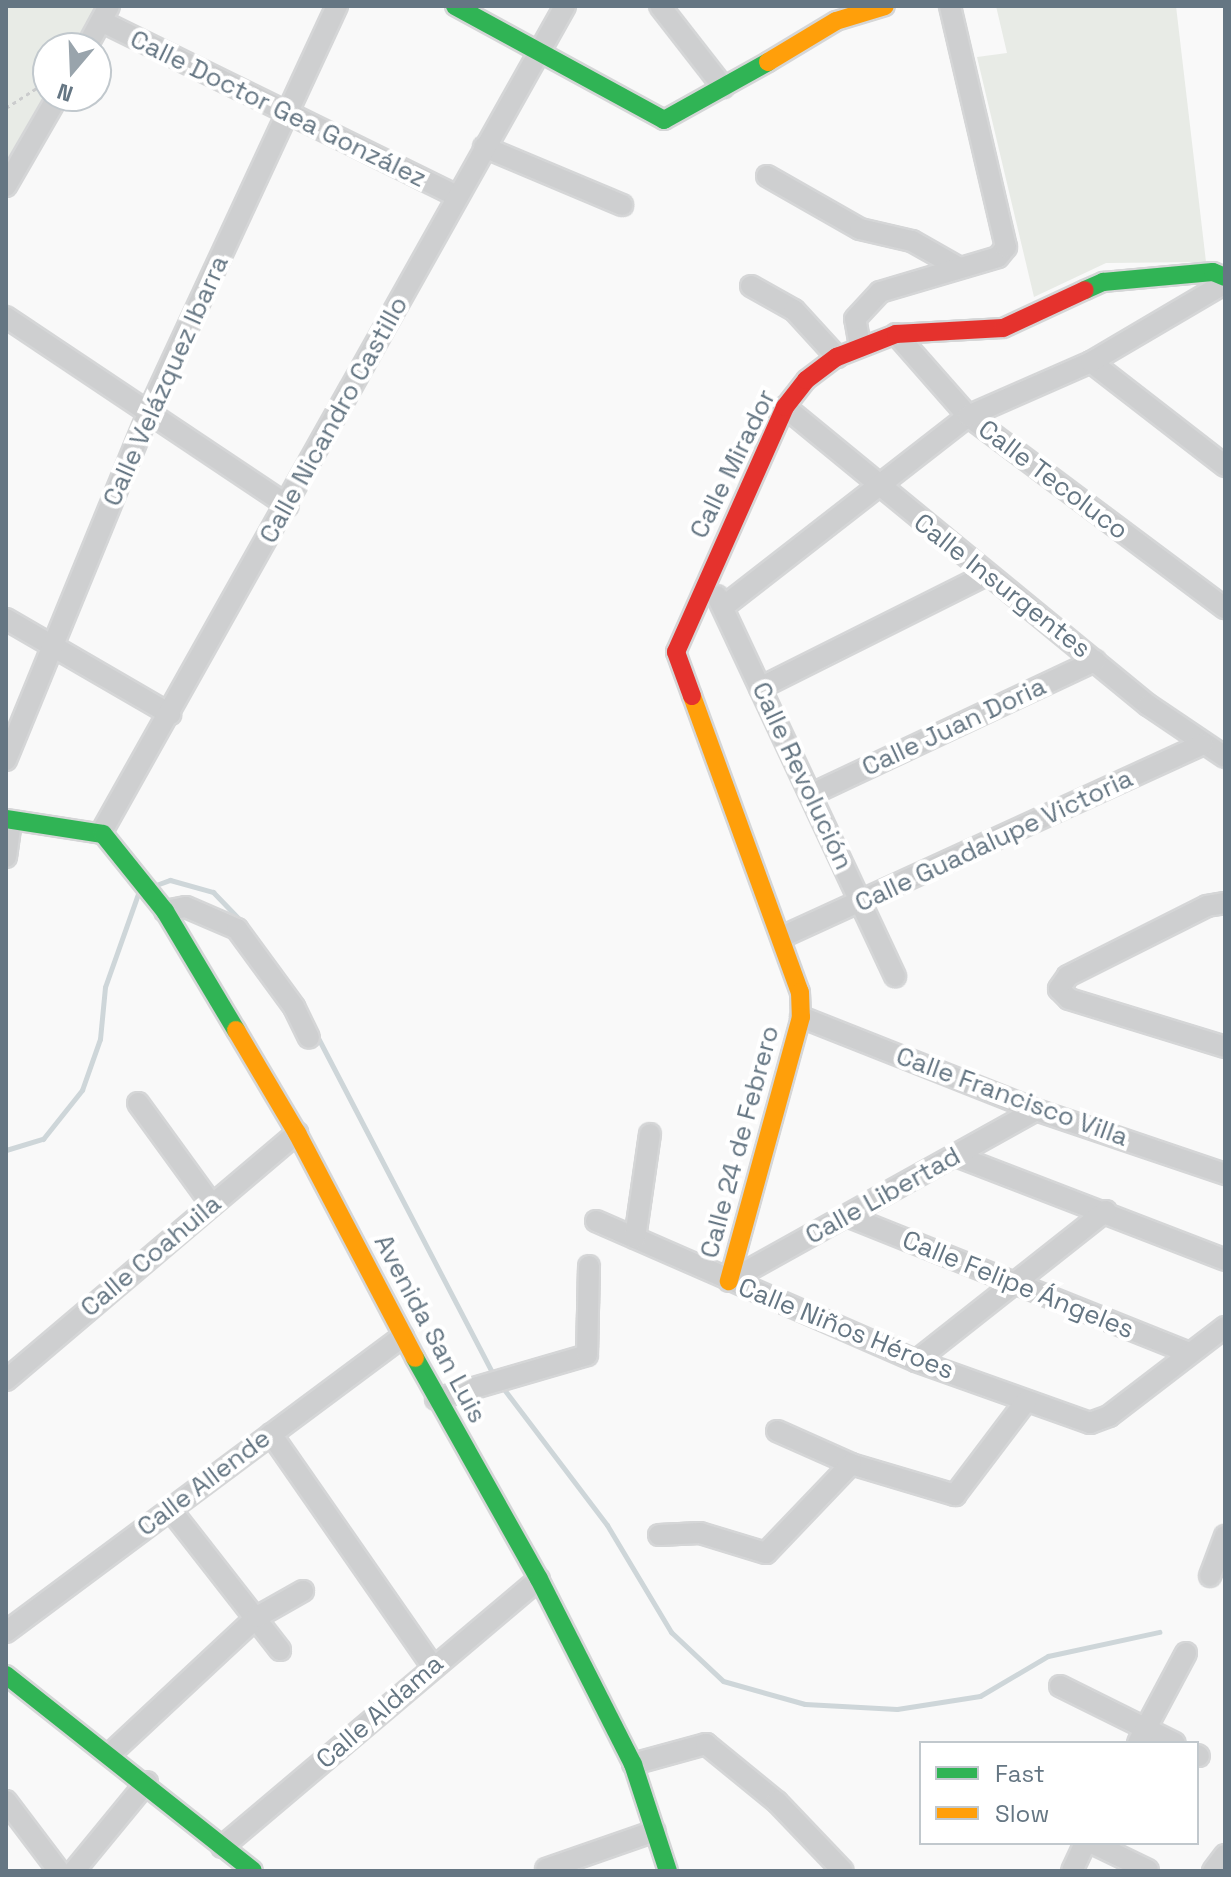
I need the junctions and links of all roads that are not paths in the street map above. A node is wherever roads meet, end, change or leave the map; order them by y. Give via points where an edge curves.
1 (337, 6) edge
2 (455, 6) edge
3 (565, 6) edge
4 (660, 6) edge
5 (885, 6) edge
6 (950, 6) edge
7 (105, 14) edge
8 (95, 32) edge
9 (537, 55) junction
10 (723, 87) junction
11 (41, 112) edge
12 (289, 113) junction
13 (484, 147) junction
14 (767, 176) dead end
15 (6, 186) edge
16 (456, 196) junction
17 (622, 205) dead end
18 (958, 267) junction
19 (1225, 277) edge
20 (1225, 283) edge
21 (751, 286) dead end
22 (6, 317) edge
23 (896, 334) junction
24 (860, 346) junction
25 (837, 357) junction
26 (1091, 362) junction
27 (785, 407) junction
28 (148, 413) junction
29 (968, 416) junction
30 (1225, 466) edge
31 (874, 485) junction
32 (288, 506) junction
33 (986, 575) junction
34 (707, 577) junction
35 (723, 607) junction
36 (1225, 608) edge
37 (6, 619) edge
38 (54, 646) junction
39 (1095, 661) junction
40 (760, 688) junction
41 (170, 714) junction
42 (1203, 744) junction
43 (1225, 757) edge
44 (6, 760) edge
45 (812, 794) junction
46 (8, 821) edge
47 (102, 834) junction
48 (6, 857) edge
49 (861, 903) junction
50 (1225, 903) edge
51 (162, 907) junction
52 (784, 936) junction
53 (895, 976) dead end
54 (801, 1017) junction
55 (309, 1038) dead end
56 (1225, 1047) edge
57 (138, 1103) dead end
58 (1036, 1110) junction
59 (297, 1133) junction
60 (650, 1134) dead end
61 (956, 1156) junction
62 (1225, 1174) edge
63 (212, 1205) junction
64 (1106, 1211) junction
65 (847, 1216) junction
66 (596, 1221) dead end
67 (635, 1238) junction
68 (1225, 1260) edge
69 (589, 1266) dead end
70 (729, 1281) junction
71 (1009, 1284) junction
72 (1225, 1327) edge
73 (403, 1336) junction
74 (1189, 1353) junction
75 (916, 1361) junction
76 (6, 1380) edge
77 (436, 1399) junction
78 (1026, 1401) junction
79 (777, 1431) dead end
80 (271, 1434) junction
81 (851, 1464) junction
82 (170, 1509) junction
83 (659, 1535) dead end
84 (1224, 1540) edge
85 (1210, 1576) dead end
86 (539, 1579) junction
87 (303, 1591) dead end
88 (257, 1617) junction
89 (6, 1632) edge
90 (280, 1650) dead end
91 (1186, 1653) dead end
92 (432, 1666) junction
93 (6, 1675) edge
94 (1060, 1686) dead end
95 (1142, 1735) edge
96 (1167, 1741) edge
97 (110, 1754) junction
98 (633, 1764) junction
99 (147, 1782) junction
100 (6, 1801) edge
101 (655, 1831) junction
102 (1084, 1845) edge
103 (1096, 1845) edge
104 (222, 1847) junction
105 (1225, 1855) edge
106 (546, 1869) dead end
107 (1148, 1870) edge
108 (59, 1871) edge
109 (74, 1871) edge
110 (253, 1871) edge
111 (668, 1871) edge
112 (843, 1871) edge
113 (1072, 1871) edge
114 (1213, 1871) edge

1 - 12 street, Calle Velázquez Ibarra
2 - 9 street
3 - 9 street, Calle Nicandro Castillo
4 - 10 street
5 - 10 street via 836,21
6 - 18 street via 1006,247 998,257
7 - 8 street
7 - 12 street, Calle Doctor Gea González
9 - 10 street via 654,118 673,119
9 - 13 street, Calle Nicandro Castillo
11 - 15 street
12 - 16 street, Calle Doctor Gea González
12 - 28 street, Calle Velázquez Ibarra
13 - 16 street, Calle Nicandro Castillo
13 - 17 street
14 - 18 street via 860,229 912,241
16 - 32 street, Calle Nicandro Castillo
18 - 24 street via 880,292 855,319
19 - 23 street, Calle Mirador via 1213,272 1103,282 1003,328
20 - 26 street
21 - 25 street via 794,310
22 - 28 street
23 - 24 street, Calle Mirador
23 - 29 street, Calle Tecoluco
24 - 25 street, Calle Mirador
25 - 27 street, Calle Mirador via 806,380
26 - 29 street
26 - 30 street
27 - 31 street, Calle Insurgentes
27 - 34 street, Calle Mirador
28 - 32 street
28 - 38 street, Calle Velázquez Ibarra
29 - 31 street
29 - 36 street, Calle Tecoluco
31 - 33 street, Calle Insurgentes
31 - 35 street
32 - 41 street, Calle Nicandro Castillo
33 - 39 street, Calle Insurgentes
33 - 40 street
34 - 35 street, Calle Revolución
34 - 52 street, Calle Mirador via 676,652
35 - 40 street, Calle Revolución
37 - 38 street
38 - 41 street
38 - 44 street, Calle Velázquez Ibarra
39 - 42 street, Calle Insurgentes
39 - 45 street, Calle Juan Doria
40 - 45 street, Calle Revolución
41 - 47 street, Calle Nicandro Castillo
42 - 43 street, Calle Insurgentes
42 - 49 street, Calle Guadalupe Victoria
45 - 49 street, Calle Revolución
46 - 47 street
46 - 48 street
47 - 51 street, Avenida San Luis
49 - 52 street, Calle Guadalupe Victoria
49 - 53 street, Calle Revolución
50 - 56 street via 1207,906 1068,976 1059,989 1069,999
51 - 55 street via 186,907 237,929 294,1007
51 - 59 street, Avenida San Luis
52 - 54 street via 800,992
54 - 58 street, Calle Francisco Villa
54 - 70 street, Calle 24 de Febrero
57 - 63 street
58 - 61 street, Calle Libertad
58 - 62 street, Calle Francisco Villa
59 - 63 street, Calle Coahuila
59 - 73 street, Avenida San Luis
60 - 67 street
61 - 64 street
61 - 65 street, Calle Libertad
63 - 76 street, Calle Coahuila
64 - 68 street
64 - 71 street
65 - 70 street, Calle Libertad
65 - 71 street, Calle Felipe Ángeles
66 - 67 street, Calle Niños Héroes
67 - 70 street, Calle Niños Héroes
69 - 77 street via 587,1355
70 - 75 street, Calle Niños Héroes
71 - 74 street, Calle Felipe Ángeles
71 - 75 street
72 - 74 street
73 - 77 street, Avenida San Luis
73 - 80 street, Calle Allende
74 - 78 street, Calle Niños Héroes via 1100,1423
75 - 78 street, Calle Niños Héroes
77 - 86 street, Avenida San Luis
78 - 81 street via 955,1495
79 - 81 street
80 - 82 street, Calle Allende
80 - 92 street
81 - 83 street via 766,1553 700,1533
82 - 88 street
82 - 89 street, Calle Allende
84 - 85 street
86 - 92 street, Calle Aldama
86 - 98 street, Avenida San Luis
87 - 88 street
88 - 90 street
88 - 97 street
91 - 95 street
92 - 104 street, Calle Aldama
93 - 97 street
94 - 95 street
95 - 96 street
97 - 99 street
98 - 101 street, Avenida San Luis
98 - 112 street via 706,1744 777,1802
99 - 104 street
99 - 109 street
100 - 108 street
101 - 106 street
101 - 111 street, Avenida San Luis
102 - 113 street
103 - 107 street
104 - 110 street
105 - 114 street

